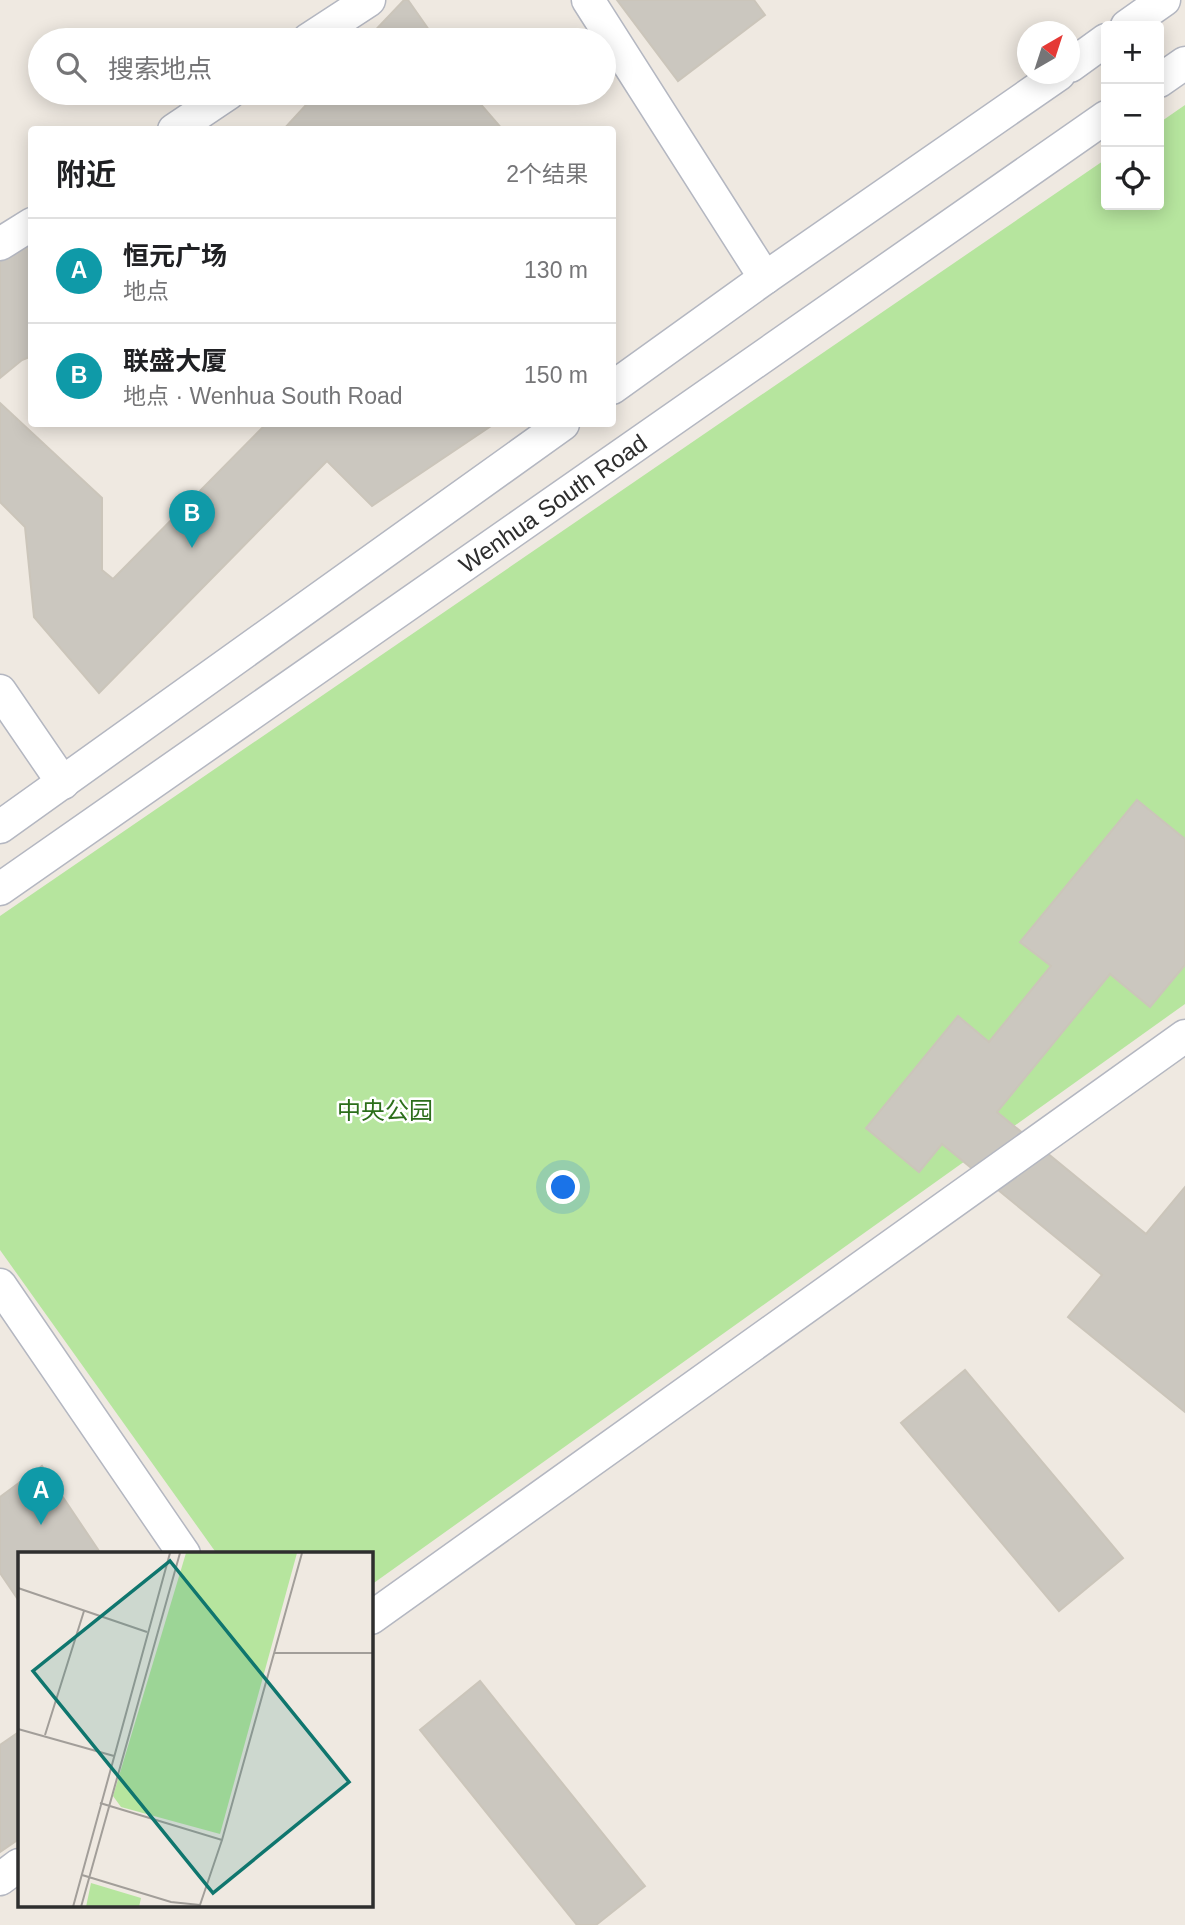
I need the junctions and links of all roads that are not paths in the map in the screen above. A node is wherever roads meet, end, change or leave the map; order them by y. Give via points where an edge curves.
1 (369, 0) edge
2 (588, 0) edge
3 (1164, 0) edge
4 (1134, 21) edge
5 (327, 28) edge
6 (606, 28) edge
7 (616, 44) edge
8 (1101, 44) edge
9 (1080, 58) edge
10 (1185, 62) edge
11 (1164, 77) edge
12 (1045, 84) edge
13 (211, 105) edge
14 (1101, 120) edge
15 (180, 126) edge
16 (28, 226) edge
17 (0, 244) edge
18 (765, 278) junction
19 (616, 385) edge
20 (559, 427) edge
21 (0, 691) edge
22 (63, 783) junction
23 (0, 827) edge
24 (0, 889) edge
25 (1185, 1036) edge
26 (0, 1284) edge
27 (183, 1552) edge
28 (373, 1617) edge
29 (18, 1866) edge
30 (0, 1879) edge

1 - 5 street
2 - 6 street
3 - 4 street
7 - 18 street
8 - 9 street
10 - 11 street
12 - 18 street
13 - 15 street
14 - 24 street, Wenhua South Road
16 - 17 street
18 - 19 street
20 - 22 street
21 - 22 street
22 - 23 street
25 - 28 street
26 - 27 street
29 - 30 street

